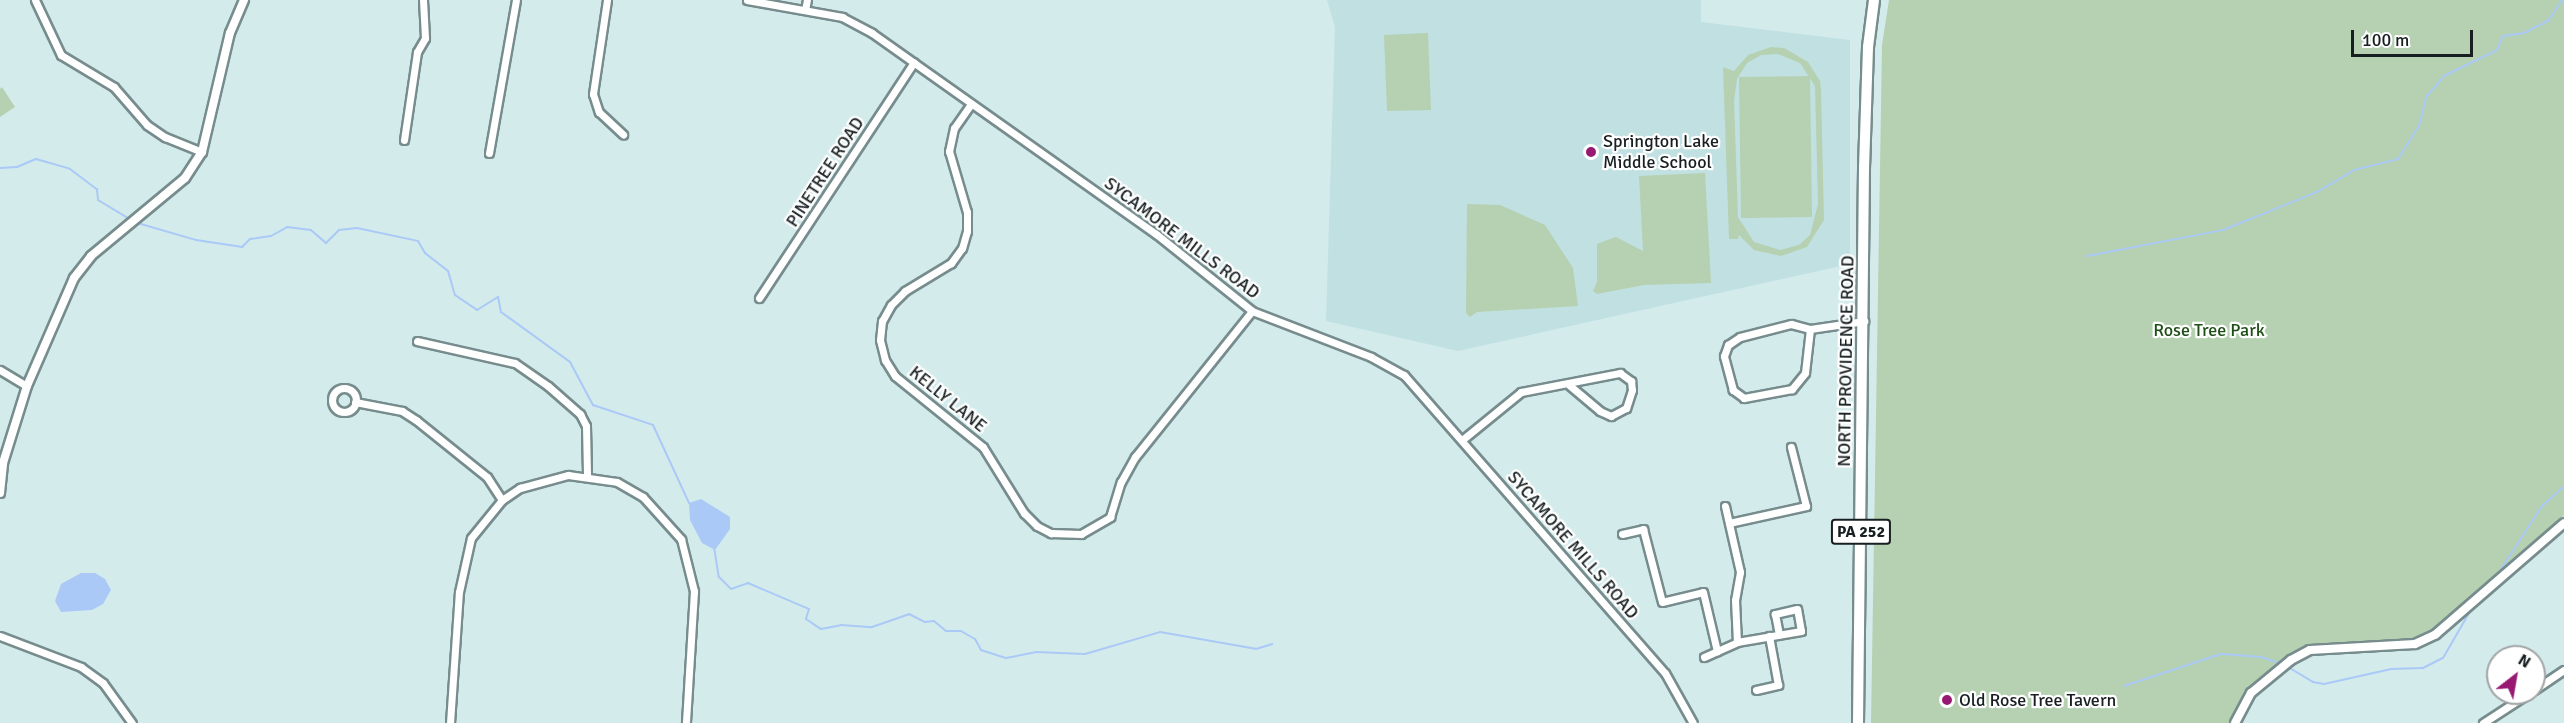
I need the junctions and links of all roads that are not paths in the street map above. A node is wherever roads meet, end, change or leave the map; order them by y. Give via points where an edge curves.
1 (35, 0) edge
2 (244, 0) edge
3 (423, 0) edge
4 (516, 0) edge
5 (607, 0) edge
6 (747, 0) edge
7 (807, 0) edge
8 (1874, 0) edge
9 (805, 10) junction
10 (915, 62) junction
11 (971, 104) junction
12 (623, 134) dead end
13 (404, 140) dead end
14 (202, 152) junction
15 (489, 153) dead end
16 (759, 298) dead end
17 (1252, 311) junction
18 (1864, 321) junction
19 (1810, 329) junction
20 (417, 341) dead end
21 (0, 370) edge
22 (1569, 385) junction
23 (27, 386) junction
24 (355, 402) dead end
25 (1462, 440) junction
26 (1791, 447) dead end
27 (587, 475) junction
28 (0, 492) edge
29 (502, 500) junction
30 (1725, 506) dead end
31 (1729, 523) junction
32 (2564, 523) edge
33 (1622, 534) dead end
34 (1779, 635) junction
35 (0, 636) edge
36 (1769, 636) junction
37 (1737, 642) junction
38 (1717, 651) junction
39 (1704, 657) dead end
40 (2564, 670) edge
41 (2546, 682) edge
42 (1756, 690) dead end
43 (2511, 705) edge
44 (132, 723) edge
45 (450, 723) edge
46 (686, 723) edge
47 (1693, 723) edge
48 (1858, 723) edge
49 (2235, 723) edge
50 (2483, 723) edge

1 - 14 street via 61,55 114,87 147,125
2 - 14 street via 230,33
3 - 13 street via 425,38 417,52
4 - 15 street
5 - 12 street via 593,94 599,112
6 - 9 street, SYCAMORE MILLS ROAD
7 - 9 street
8 - 18 main road, NORTH PROVIDENCE ROAD / PA 252 via 1868,58
9 - 10 street, SYCAMORE MILLS ROAD via 842,17
10 - 11 street, SYCAMORE MILLS ROAD
10 - 16 street, PINETREE ROAD
11 - 17 street, SYCAMORE MILLS ROAD via 1156,234
11 - 17 street, KELLY LANE via 954,128 949,151 967,212 962,248 951,263 905,291 891,305 882,321 880,340 885,360 895,376 984,447 1024,513 1037,526 1051,532 1081,534 1110,517 1121,482 1136,456
14 - 23 street via 185,178 91,256 61,304
17 - 25 street, SYCAMORE MILLS ROAD via 1371,357 1404,375
18 - 19 street
18 - 48 main road, NORTH PROVIDENCE ROAD / PA 252
19 - 19 street via 1791,324 1728,345 1724,356 1733,390 1744,398 1792,389 1805,373
20 - 27 street via 515,363 548,386 580,414 586,426
21 - 23 street
22 - 22 street via 1611,416 1626,408 1632,390 1632,381 1620,373
22 - 25 street via 1521,392
23 - 28 street via 3,463
24 - 29 street via 402,411 416,420 487,477
25 - 47 street, SYCAMORE MILLS ROAD via 1665,673
26 - 31 street via 1806,506
27 - 29 street via 540,481
27 - 46 street via 617,482 643,497 681,539 694,591
29 - 45 street via 471,538 463,561
30 - 31 street
31 - 37 street via 1740,572 1735,600
32 - 49 street via 2436,634 2415,644 2310,650 2289,661 2251,693
33 - 38 street via 1642,529 1662,602 1703,592
34 - 34 street via 1801,631 1797,609 1775,614
34 - 36 street
35 - 44 street via 81,667 103,683
36 - 37 street
36 - 42 street via 1778,685
37 - 38 street
38 - 39 street
40 - 41 street
43 - 50 street

